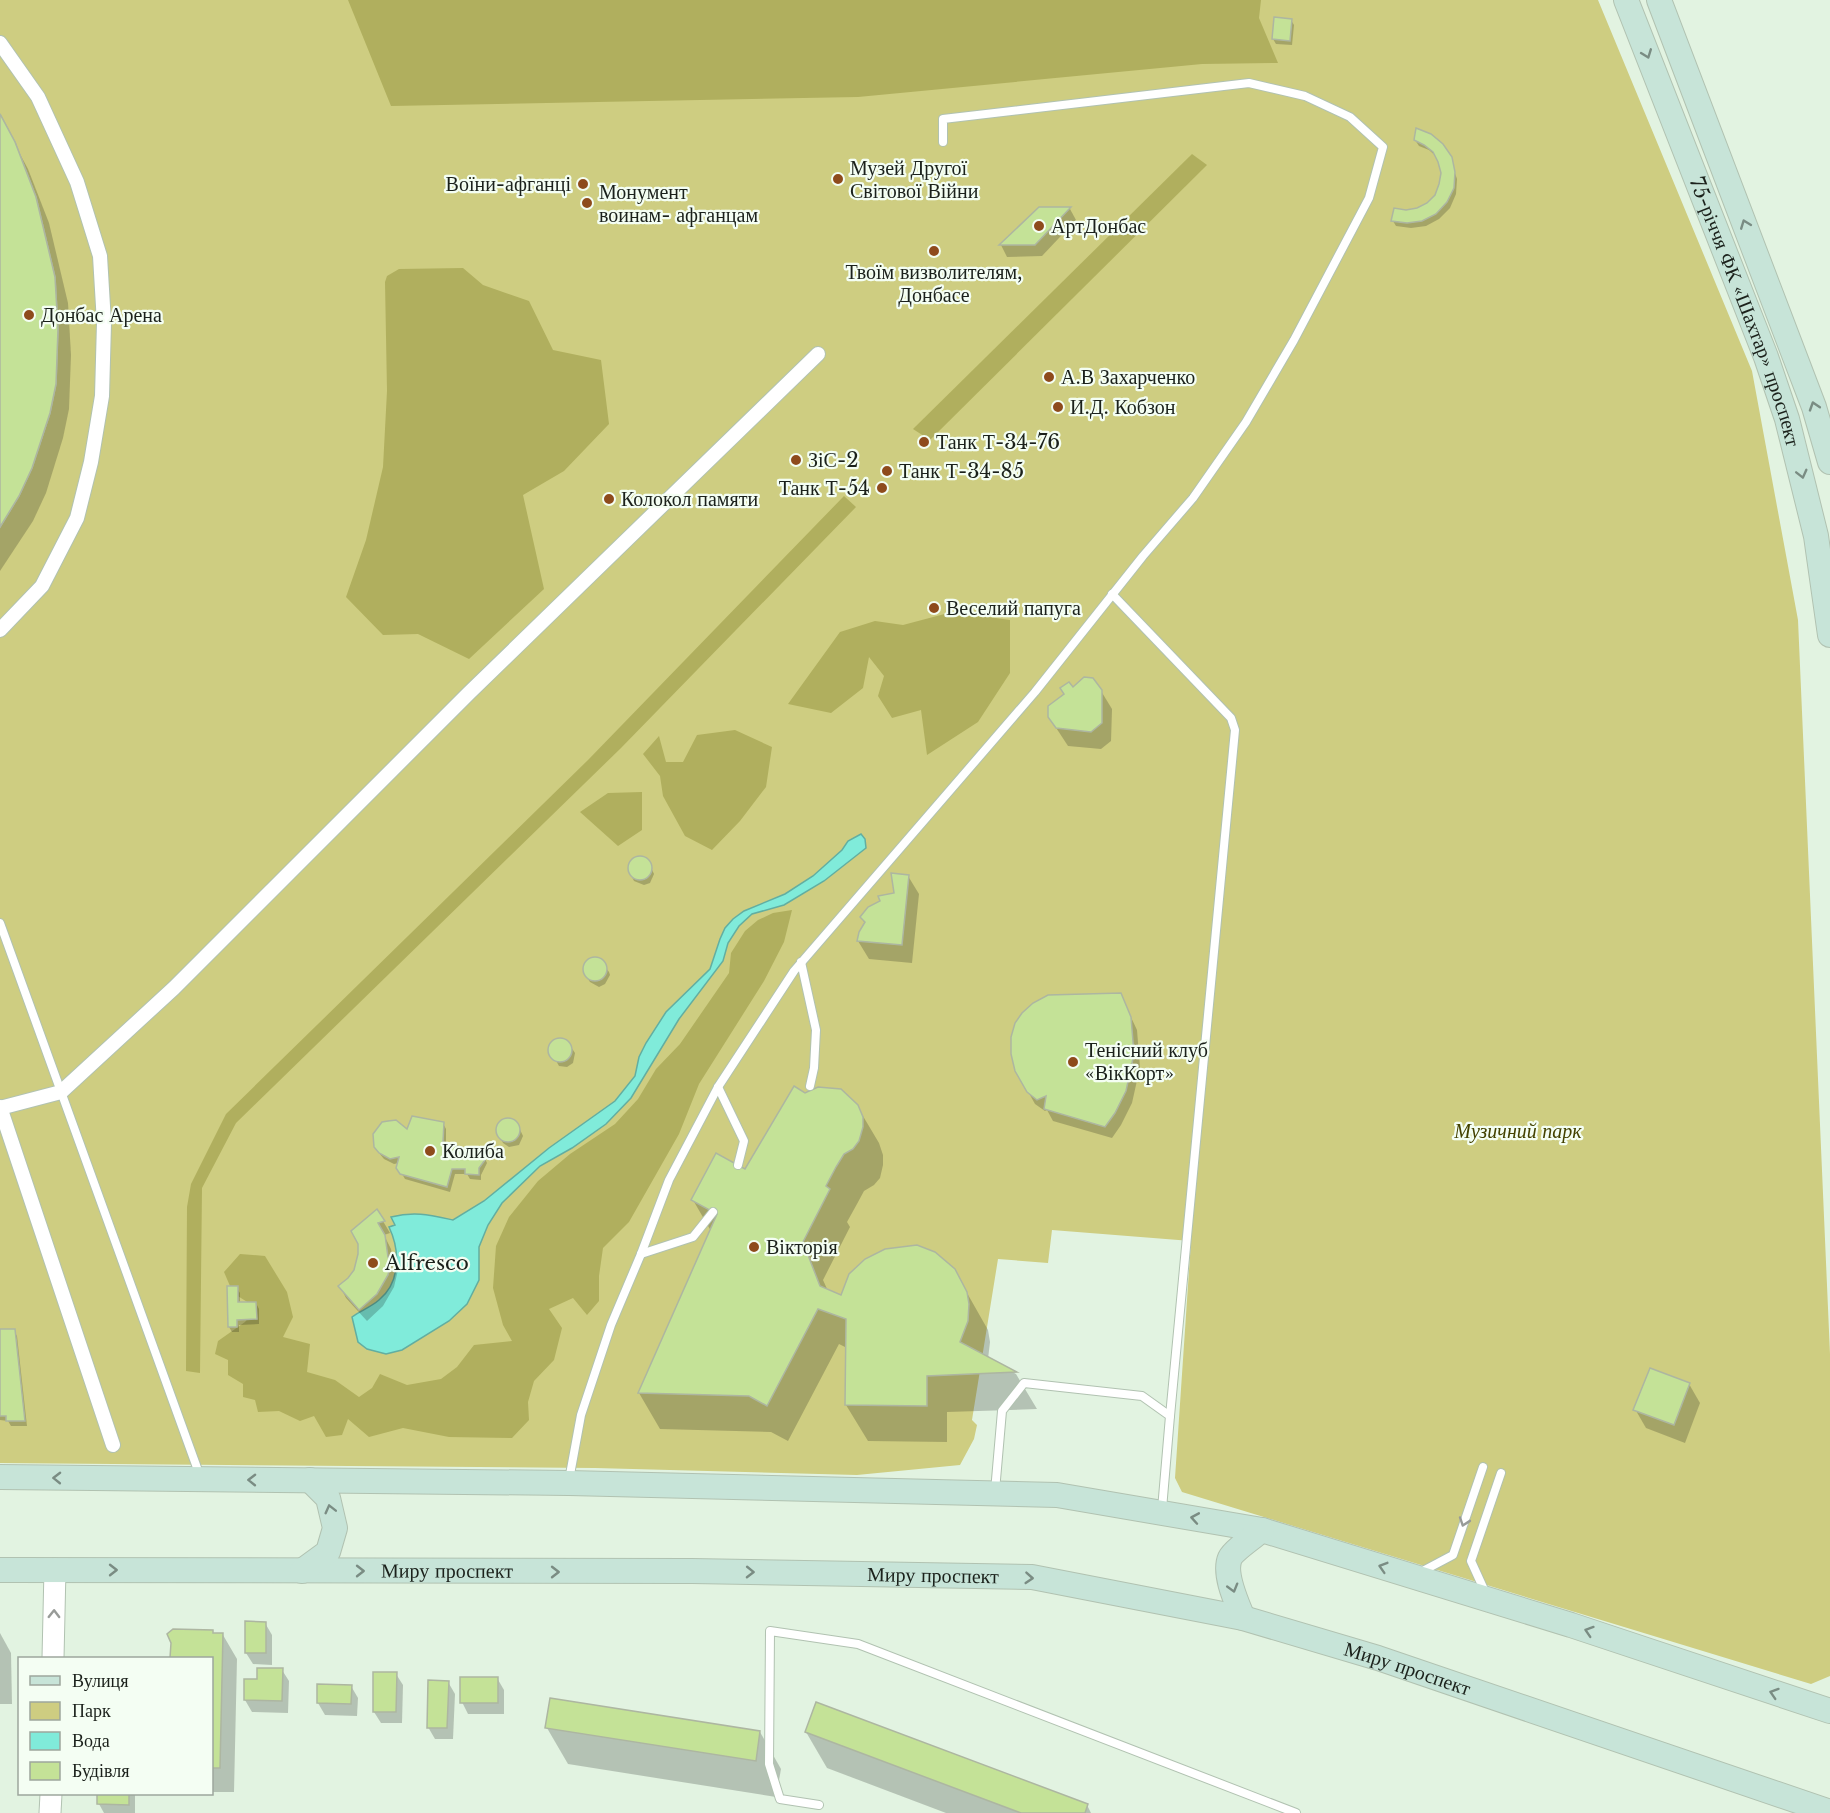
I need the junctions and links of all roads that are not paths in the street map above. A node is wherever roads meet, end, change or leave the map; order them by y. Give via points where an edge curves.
1 (1626, 0) edge
2 (1659, 0) edge
3 (0, 43) edge
4 (942, 142) dead end
5 (818, 354) dead end
6 (1830, 462) edge
7 (1112, 594) junction
8 (0, 630) edge
9 (1830, 635) edge
10 (0, 923) edge
11 (801, 962) junction
12 (810, 1086) dead end
13 (718, 1087) junction
14 (61, 1092) junction
15 (0, 1107) edge
16 (738, 1165) dead end
17 (713, 1212) dead end
18 (641, 1254) junction
19 (1170, 1416) junction
20 (113, 1445) dead end
21 (1483, 1467) dead end
22 (1502, 1473) dead end
23 (0, 1478) edge
24 (201, 1479) junction
25 (310, 1480) junction
26 (569, 1483) junction
27 (995, 1494) junction
28 (1162, 1513) junction
29 (1263, 1530) junction
30 (55, 1569) junction
31 (0, 1570) edge
32 (302, 1571) junction
33 (1412, 1576) junction
34 (1488, 1599) junction
35 (1244, 1618) junction
36 (53, 1657) edge
37 (1830, 1700) edge
38 (1802, 1702) junction
39 (1830, 1711) edge
40 (51, 1795) edge
41 (819, 1804) dead end
42 (1830, 1812) edge
43 (50, 1813) edge
44 (1296, 1813) edge

1 -> 9 main road, 75-річчя ФК «Шахтар» проспект via 1787,419 1816,536
6 -> 2 main road, 75-річчя ФК «Шахтар» проспект via 1814,407
3 - 8 street via 38,97 77,182 100,256 104,323 102,396 77,518 42,586
4 - 7 lane via 943,119 1249,84 1305,96 1350,117 1383,147 1369,198 1246,422 1193,498
5 - 14 street via 469,693 174,988
7 - 11 lane via 1035,692
7 - 19 lane via 1231,718 1235,730
10 - 14 lane
11 - 12 lane via 816,1030
11 - 13 lane
13 - 16 lane via 744,1141
13 - 18 lane via 669,1180
14 - 15 street
14 - 24 lane
15 - 20 street
17 - 18 lane via 693,1238
18 - 26 lane via 611,1325 581,1415
19 - 27 lane via 1142,1396 1024,1383 1002,1411
19 - 28 lane
21 -> 33 lane via 1453,1555
22 - 34 lane via 1471,1561
24 -> 23 main road
25 -> 24 main road
25 - 26 main road
32 -> 25 main road via 328,1552 336,1528 328,1498
26 - 27 main road
27 - 28 main road via 1057,1495
29 -> 28 main road
33 -> 29 main road
29 -> 35 main road via 1231,1557 1228,1568
30 - 31 main road, Миру проспект
30 -> 32 main road, Миру проспект
36 -> 30 street
32 -> 35 main road, Миру проспект via 692,1571 1032,1577
33 - 34 main road
38 -> 34 main road
35 - 42 main road, Миру проспект via 1378,1658 1787,1802
37 - 38 main road
38 - 39 main road
40 - 43 street
41 - 44 lane via 780,1798 770,1764 770,1631 858,1644

